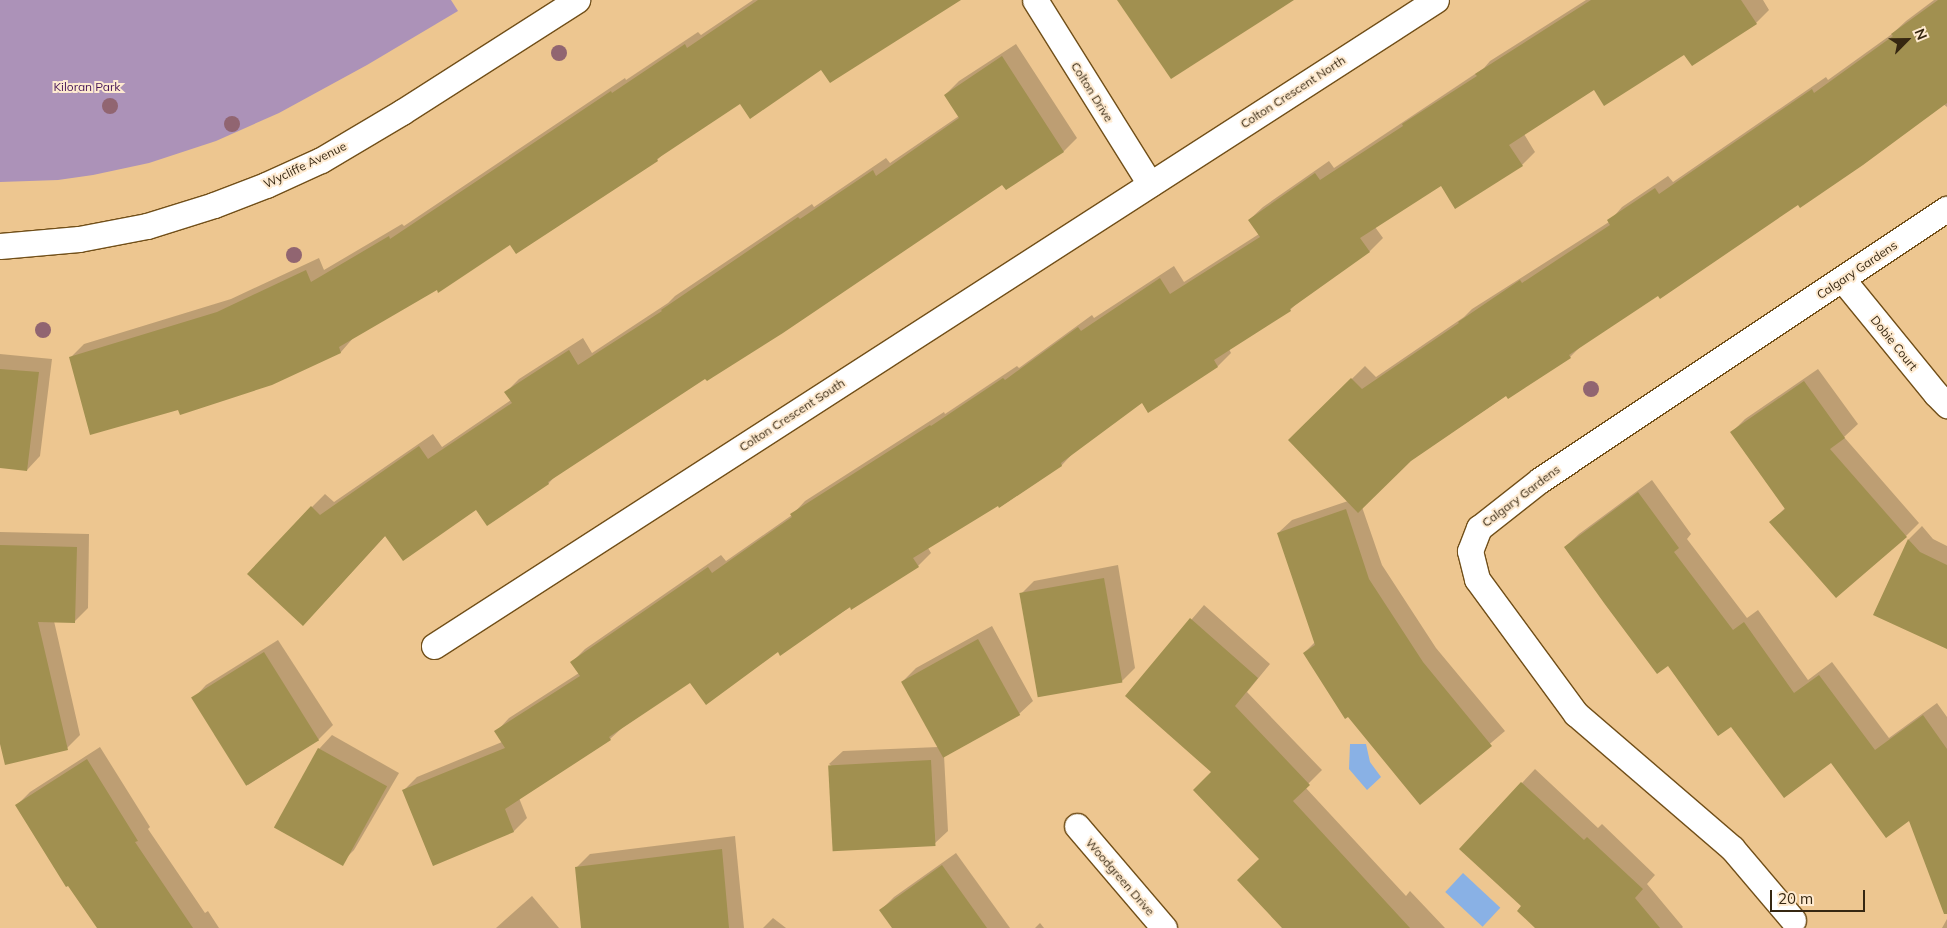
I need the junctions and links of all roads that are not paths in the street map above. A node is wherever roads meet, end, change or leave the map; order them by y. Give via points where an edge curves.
1 (577, 0) edge
2 (1035, 0) edge
3 (1436, 0) edge
4 (1150, 184) junction
5 (1947, 209) edge
6 (0, 246) edge
7 (1843, 280) junction
8 (1947, 404) edge
9 (434, 646) dead end
10 (1077, 826) dead end
11 (1793, 920) dead end
12 (1164, 928) edge

1 - 6 street, Wycliffe Avenue via 402,112 321,160 266,185 147,226 79,239
2 - 4 street, Colton Drive
3 - 4 street, Colton Crescent North
4 - 9 street, Colton Crescent South
5 - 7 street, Calgary Gardens
7 - 8 street, Dobie Court
7 - 11 street, Calgary Gardens via 1540,480 1479,528 1470,551 1477,578 1576,714 1732,848
10 - 12 street, Woodgreen Drive

